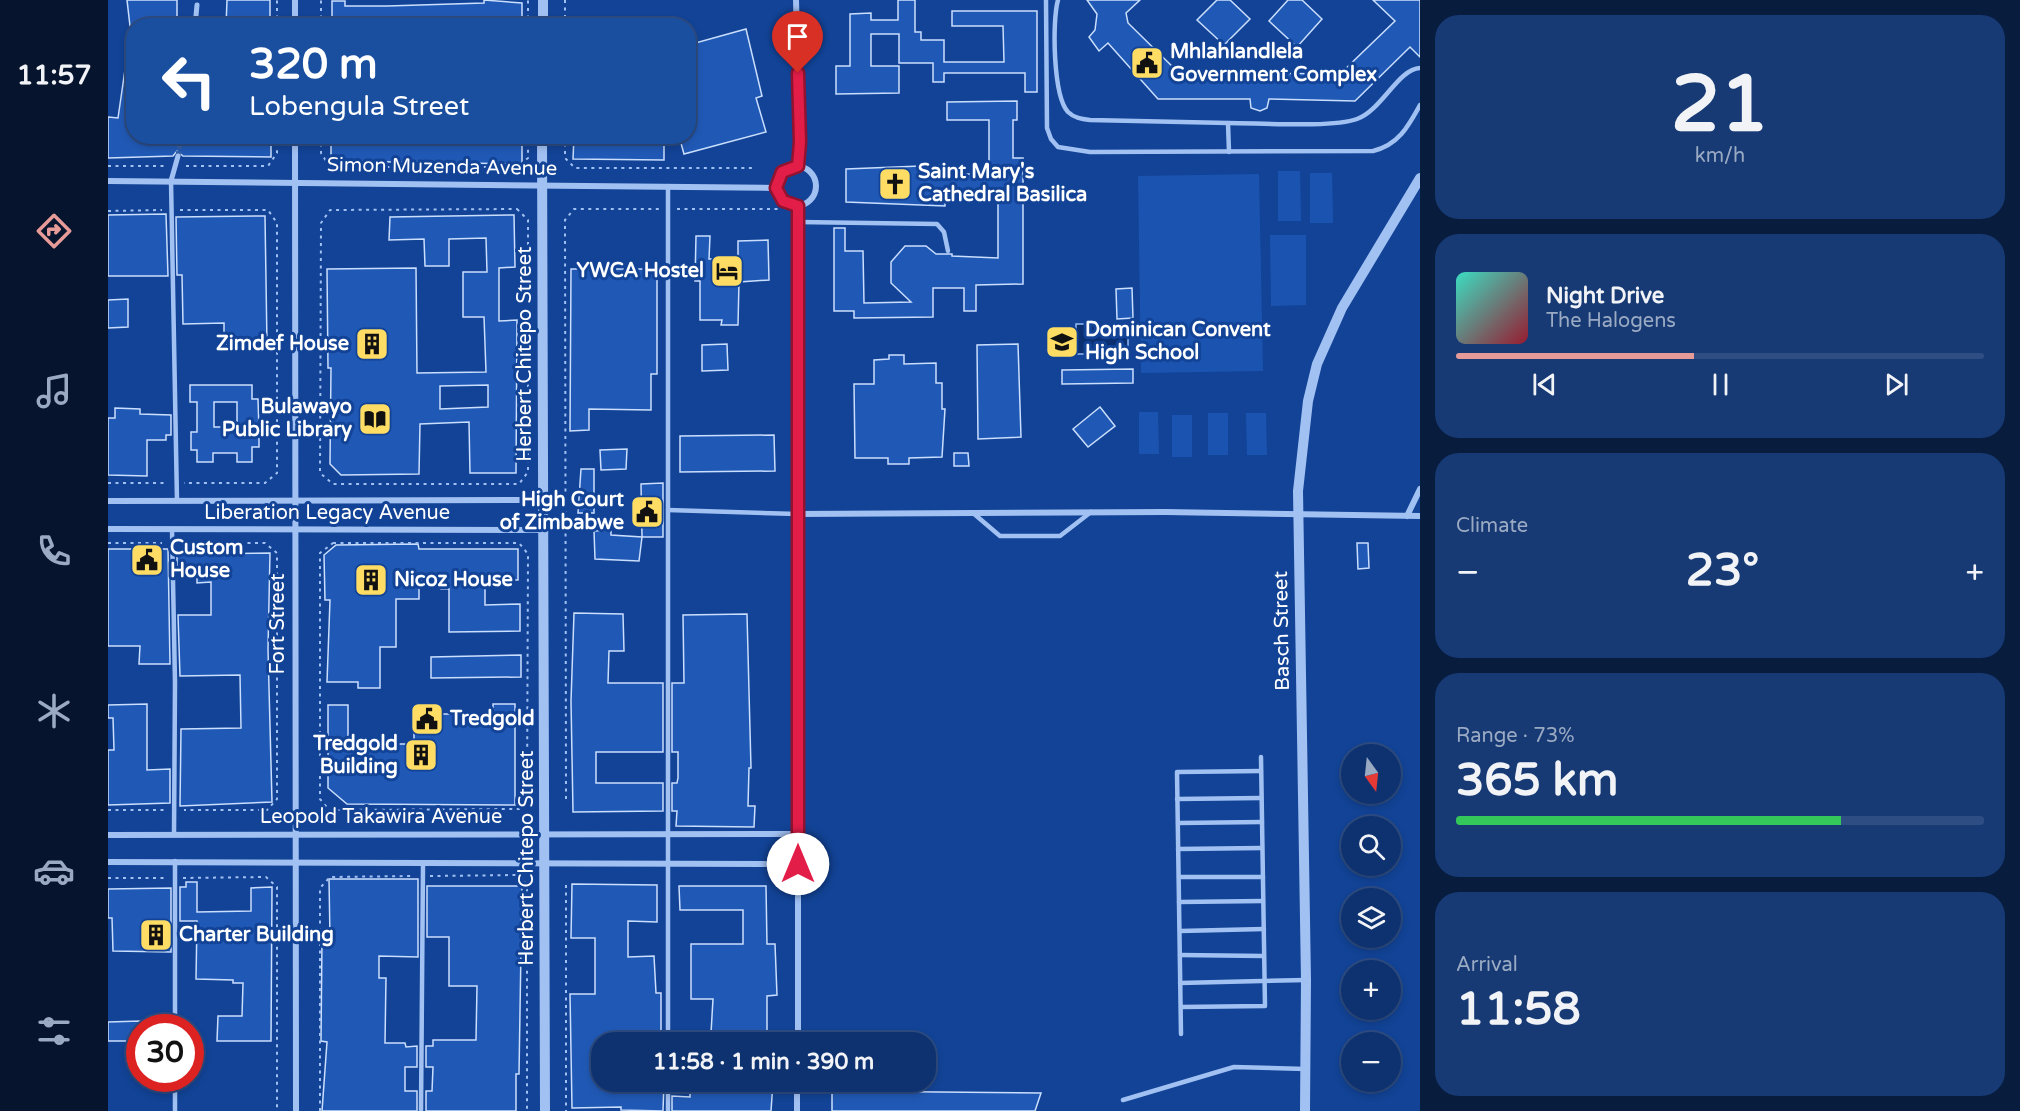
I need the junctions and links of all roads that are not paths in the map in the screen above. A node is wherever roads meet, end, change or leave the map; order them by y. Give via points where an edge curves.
1 (295, 0) edge
2 (543, 0) edge
3 (796, 0) edge
4 (1046, 0) edge
5 (1058, 0) edge
6 (197, 5) dead end
7 (196, 18) edge
8 (295, 18) edge
9 (543, 18) edge
10 (1420, 68) edge
11 (1420, 105) edge
12 (1228, 123) junction
13 (295, 144) edge
14 (542, 144) edge
15 (1229, 152) junction
16 (178, 156) tunnel mouth
17 (798, 166) junction
18 (1420, 178) edge
19 (171, 181) junction
20 (108, 182) edge
21 (295, 183) junction
22 (542, 185) junction
23 (668, 186) junction
24 (776, 188) junction
25 (798, 206) junction
26 (798, 222) junction
27 (948, 251) dead end
28 (1420, 489) edge
29 (294, 500) junction
30 (544, 500) junction
31 (108, 501) edge
32 (177, 501) junction
33 (668, 510) junction
34 (1091, 512) junction
35 (973, 513) junction
36 (1298, 513) junction
37 (797, 514) junction
38 (1407, 516) junction
39 (1420, 516) edge
40 (108, 529) edge
41 (172, 529) junction
42 (294, 529) junction
43 (545, 530) junction
44 (1261, 757) dead end
45 (1261, 771) junction
46 (1261, 798) junction
47 (1177, 799) junction
48 (1262, 822) junction
49 (1178, 823) junction
50 (295, 833) junction
51 (174, 834) junction
52 (545, 834) junction
53 (668, 834) junction
54 (798, 834) junction
55 (108, 836) edge
56 (1262, 848) junction
57 (1178, 849) junction
58 (175, 861) junction
59 (108, 862) edge
60 (295, 863) junction
61 (668, 864) junction
62 (798, 864) junction
63 (423, 865) junction
64 (545, 865) junction
65 (1179, 877) junction
66 (1263, 878) junction
67 (1263, 901) junction
68 (1179, 902) junction
69 (1264, 929) junction
70 (1180, 931) junction
71 (1180, 956) junction
72 (1264, 956) junction
73 (1306, 980) junction
74 (1265, 981) junction
75 (1180, 983) junction
76 (1181, 1008) junction
77 (175, 1014) edge
78 (668, 1032) edge
79 (798, 1032) edge
80 (1181, 1034) dead end
81 (1305, 1069) junction
82 (175, 1092) edge
83 (668, 1092) edge
84 (797, 1092) edge
85 (1123, 1100) dead end
86 (175, 1111) edge
87 (296, 1111) edge
88 (421, 1111) edge
89 (545, 1111) edge
90 (669, 1111) edge
91 (797, 1111) edge
92 (1305, 1111) edge

1 - 8 street
2 - 9 street
3 - 17 street
4 - 15 lane via 1047,128 1058,147 1081,152
5 - 12 lane via 1055,42 1060,94 1069,113 1090,120
6 - 7 street
10 - 12 lane via 1407,72 1371,113 1352,121
11 - 15 lane via 1404,133 1385,148
12 - 15 lane
13 - 21 street, Fort Street
14 - 22 street, Herbert Chitepo Street
16 - 19 street
17 - 24 street via 782,172
17 - 25 street via 806,168 816,182 812,198
18 - 36 street, Basch Street via 1342,308 1317,364 1308,401
19 - 20 street, Simon Muzenda Avenue
19 - 21 street, Simon Muzenda Avenue
19 - 32 lane
21 - 22 street, Simon Muzenda Avenue
21 - 29 street, Fort Street
22 - 23 street, Simon Muzenda Avenue
22 - 30 street, Herbert Chitepo Street
23 - 24 street, Simon Muzenda Avenue
23 - 33 lane
24 - 25 street via 783,201
25 - 26 street
26 - 27 lane via 936,224 944,232
26 - 37 street
28 - 38 street
29 - 30 street, Liberation Legacy Avenue
29 - 32 street, Liberation Legacy Avenue
29 - 42 street, Fort Street
30 - 43 street, Herbert Chitepo Street
31 - 32 street, Liberation Legacy Avenue
33 - 37 lane
33 - 53 lane
34 - 35 street
34 - 35 lane via 1060,536 1000,536
34 - 36 street
35 - 37 street
36 - 38 street
36 - 73 street, Basch Street
37 - 54 street
38 - 39 street
40 - 41 street, Liberation Legacy Avenue
41 - 42 street, Liberation Legacy Avenue
41 - 51 lane
42 - 43 street, Liberation Legacy Avenue
42 - 50 street, Fort Street
43 - 52 street, Herbert Chitepo Street
44 - 45 lane
45 - 46 lane
45 - 47 lane via 1177,772
46 - 47 lane
46 - 48 lane
47 - 49 lane
48 - 49 lane
48 - 56 lane
49 - 57 lane
50 - 51 street, Leopold Takawira Avenue
50 - 52 street, Leopold Takawira Avenue
50 - 60 street, Fort Street
51 - 55 street, Leopold Takawira Avenue
52 - 53 street, Leopold Takawira Avenue
52 - 64 street, Herbert Chitepo Street
53 - 54 street, Leopold Takawira Avenue
53 - 61 lane
54 - 62 street
56 - 57 lane
56 - 66 lane
57 - 65 lane
58 - 59 street
58 - 60 street
58 - 77 lane
60 - 63 street
60 - 87 street, Fort Street
61 - 62 street
61 - 64 street
61 - 78 lane
62 - 79 street
63 - 64 street
63 - 88 lane
64 - 89 street, Herbert Chitepo Street
65 - 66 lane
65 - 68 lane
66 - 67 lane
67 - 68 lane
67 - 69 lane
68 - 70 lane
69 - 70 lane
69 - 72 lane
70 - 71 lane
71 - 72 lane
71 - 75 lane
72 - 74 lane
73 - 74 lane
73 - 81 street, Basch Street
74 - 75 lane
74 - 76 lane via 1265,1006
75 - 76 lane
76 - 80 lane
81 - 85 lane via 1234,1067
81 - 92 street, Basch Street
82 - 86 lane
83 - 90 lane
84 - 91 street

